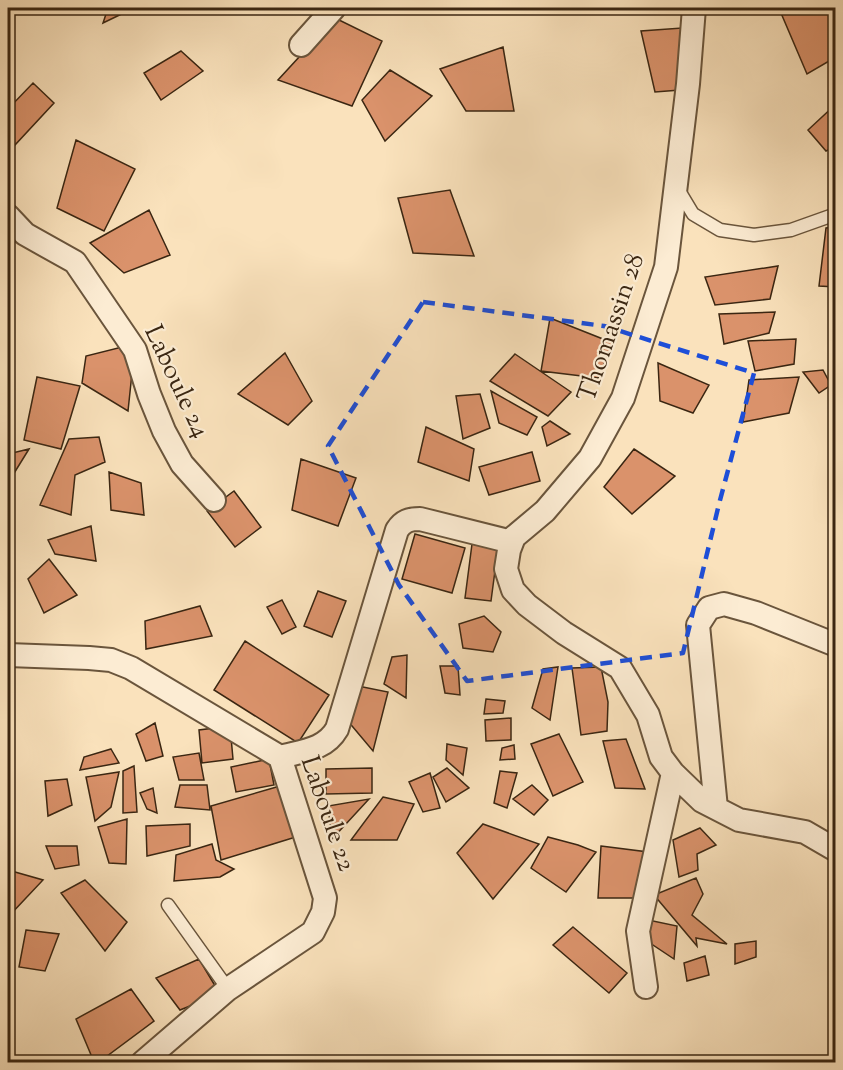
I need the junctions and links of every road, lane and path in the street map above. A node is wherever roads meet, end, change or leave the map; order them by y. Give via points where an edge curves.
1 (334, 8) edge
2 (694, 8) edge
3 (301, 45) dead end
4 (676, 186) junction
5 (836, 214) edge
6 (8, 216) edge
7 (214, 500) dead end
8 (512, 542) junction
9 (836, 645) edge
10 (8, 655) edge
11 (280, 757) junction
12 (672, 773) junction
13 (716, 808) junction
14 (836, 850) edge
15 (168, 905) dead end
16 (646, 987) dead end
17 (228, 989) junction
18 (143, 1062) edge

1 - 3 street
2 - 4 street, Thomassin 28
4 - 5 lane via 693,214 720,230 754,235 790,230
4 - 8 street, Thomassin 28 via 666,267 623,398 590,458 545,511
6 - 7 street, Laboule 24 via 25,234 75,262 135,350 164,431 182,464
8 - 11 street via 420,519 401,524 337,729 324,744
8 - 12 street via 506,569 513,590 564,633 620,668 648,715 661,757
9 - 13 street via 756,613 724,604 709,608 698,625
10 - 11 street, Laboule 22 via 111,660 131,668
11 - 17 street, Laboule 22 via 326,898 324,912 313,932
12 - 13 street via 702,801
12 - 16 street via 638,931
13 - 14 street via 739,820 805,832
15 - 17 lane
17 - 18 street, Laboule 22

